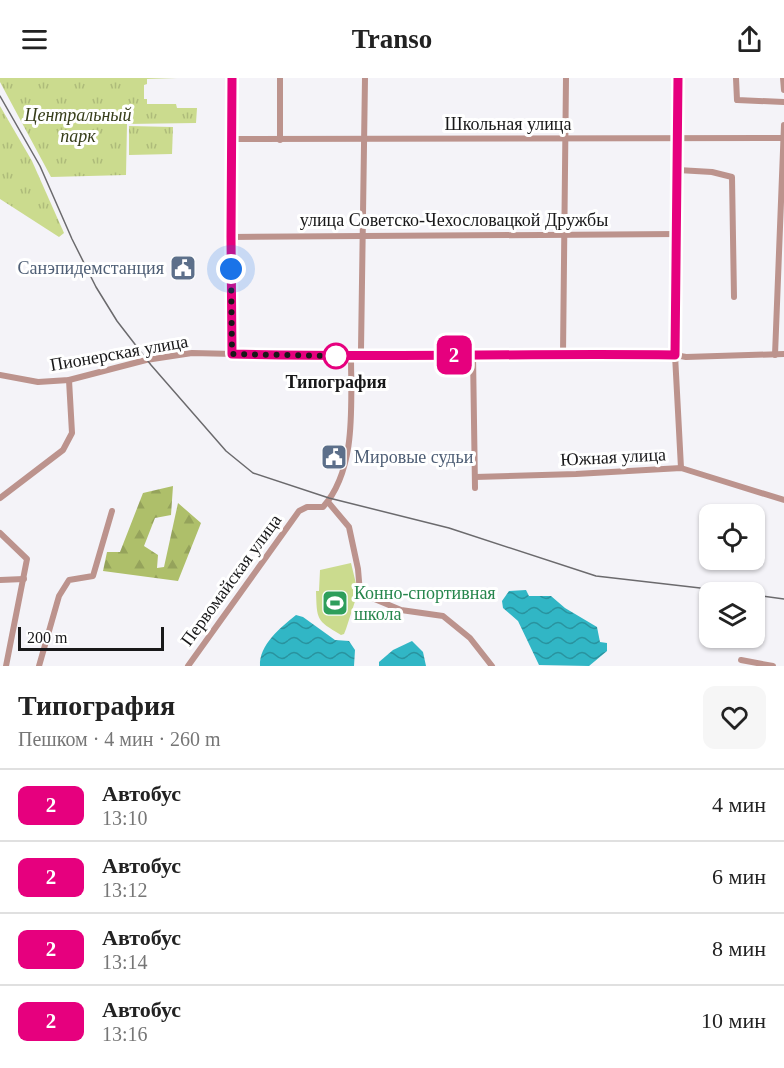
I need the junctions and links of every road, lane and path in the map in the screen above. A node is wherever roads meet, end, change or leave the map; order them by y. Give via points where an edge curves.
1 (232, 78) edge
2 (280, 78) edge
3 (365, 78) edge
4 (566, 78) edge
5 (678, 78) edge
6 (736, 78) edge
7 (783, 78) edge
8 (784, 90) edge
9 (784, 102) edge
10 (784, 124) edge
11 (784, 138) edge
12 (232, 139) junction
13 (364, 139) junction
14 (566, 139) junction
15 (678, 139) junction
16 (280, 140) junction
17 (678, 170) junction
18 (566, 234) junction
19 (677, 234) junction
20 (364, 235) junction
21 (231, 237) junction
22 (734, 297) dead end
23 (232, 354) junction
24 (564, 354) junction
25 (784, 354) edge
26 (363, 355) junction
27 (472, 355) junction
28 (675, 355) junction
29 (775, 355) junction
30 (351, 356) junction
31 (0, 375) edge
32 (69, 380) junction
33 (681, 468) junction
34 (475, 477) junction
35 (475, 488) dead end
36 (0, 498) edge
37 (328, 500) junction
38 (784, 500) edge
39 (112, 511) dead end
40 (0, 533) edge
41 (24, 579) junction
42 (0, 580) edge
43 (741, 660) dead end
44 (6, 666) edge
45 (39, 666) edge
46 (188, 666) edge
47 (492, 666) edge
48 (773, 666) edge

1 - 12 street
2 - 16 street
3 - 13 street
4 - 14 street
5 - 15 street
6 - 9 street via 736,100
7 - 8 street
10 - 11 street
11 - 15 street, Школьная улица
11 - 29 street
12 - 16 street, Школьная улица
12 - 21 street
13 - 14 street, Школьная улица
13 - 16 street, Школьная улица
13 - 20 street
14 - 15 street, Школьная улица
14 - 18 street
15 - 17 street
17 - 19 street
17 - 22 street via 732,177
18 - 19 street, улица Советско-Чехословацкой Дружбы
18 - 20 street, улица Советско-Чехословацкой Дружбы
18 - 24 street
19 - 28 street
20 - 21 street, улица Советско-Чехословацкой Дружбы
20 - 26 street
21 - 23 street
23 - 30 street, Пионерская улица
23 - 32 street, Пионерская улица via 146,360
24 - 27 street, Пионерская улица
24 - 28 street, Пионерская улица
25 - 29 street, Пионерская улица
26 - 27 street, Пионерская улица
26 - 30 street, Пионерская улица
27 - 34 street
28 - 29 street, Пионерская улица
28 - 33 street
30 - 37 street via 350,441 344,470
31 - 32 street, Пионерская улица via 38,382
32 - 36 street via 72,433 63,450
33 - 34 street, Южная улица
33 - 38 street, Южная улица
34 - 35 street
37 - 46 street, Первомайская улица via 323,507 299,511
37 - 47 street via 349,527 360,593 401,610 443,616 470,638
39 - 45 street via 93,576 69,580 59,596
40 - 41 street via 27,559
41 - 42 street
41 - 44 street
43 - 48 street

